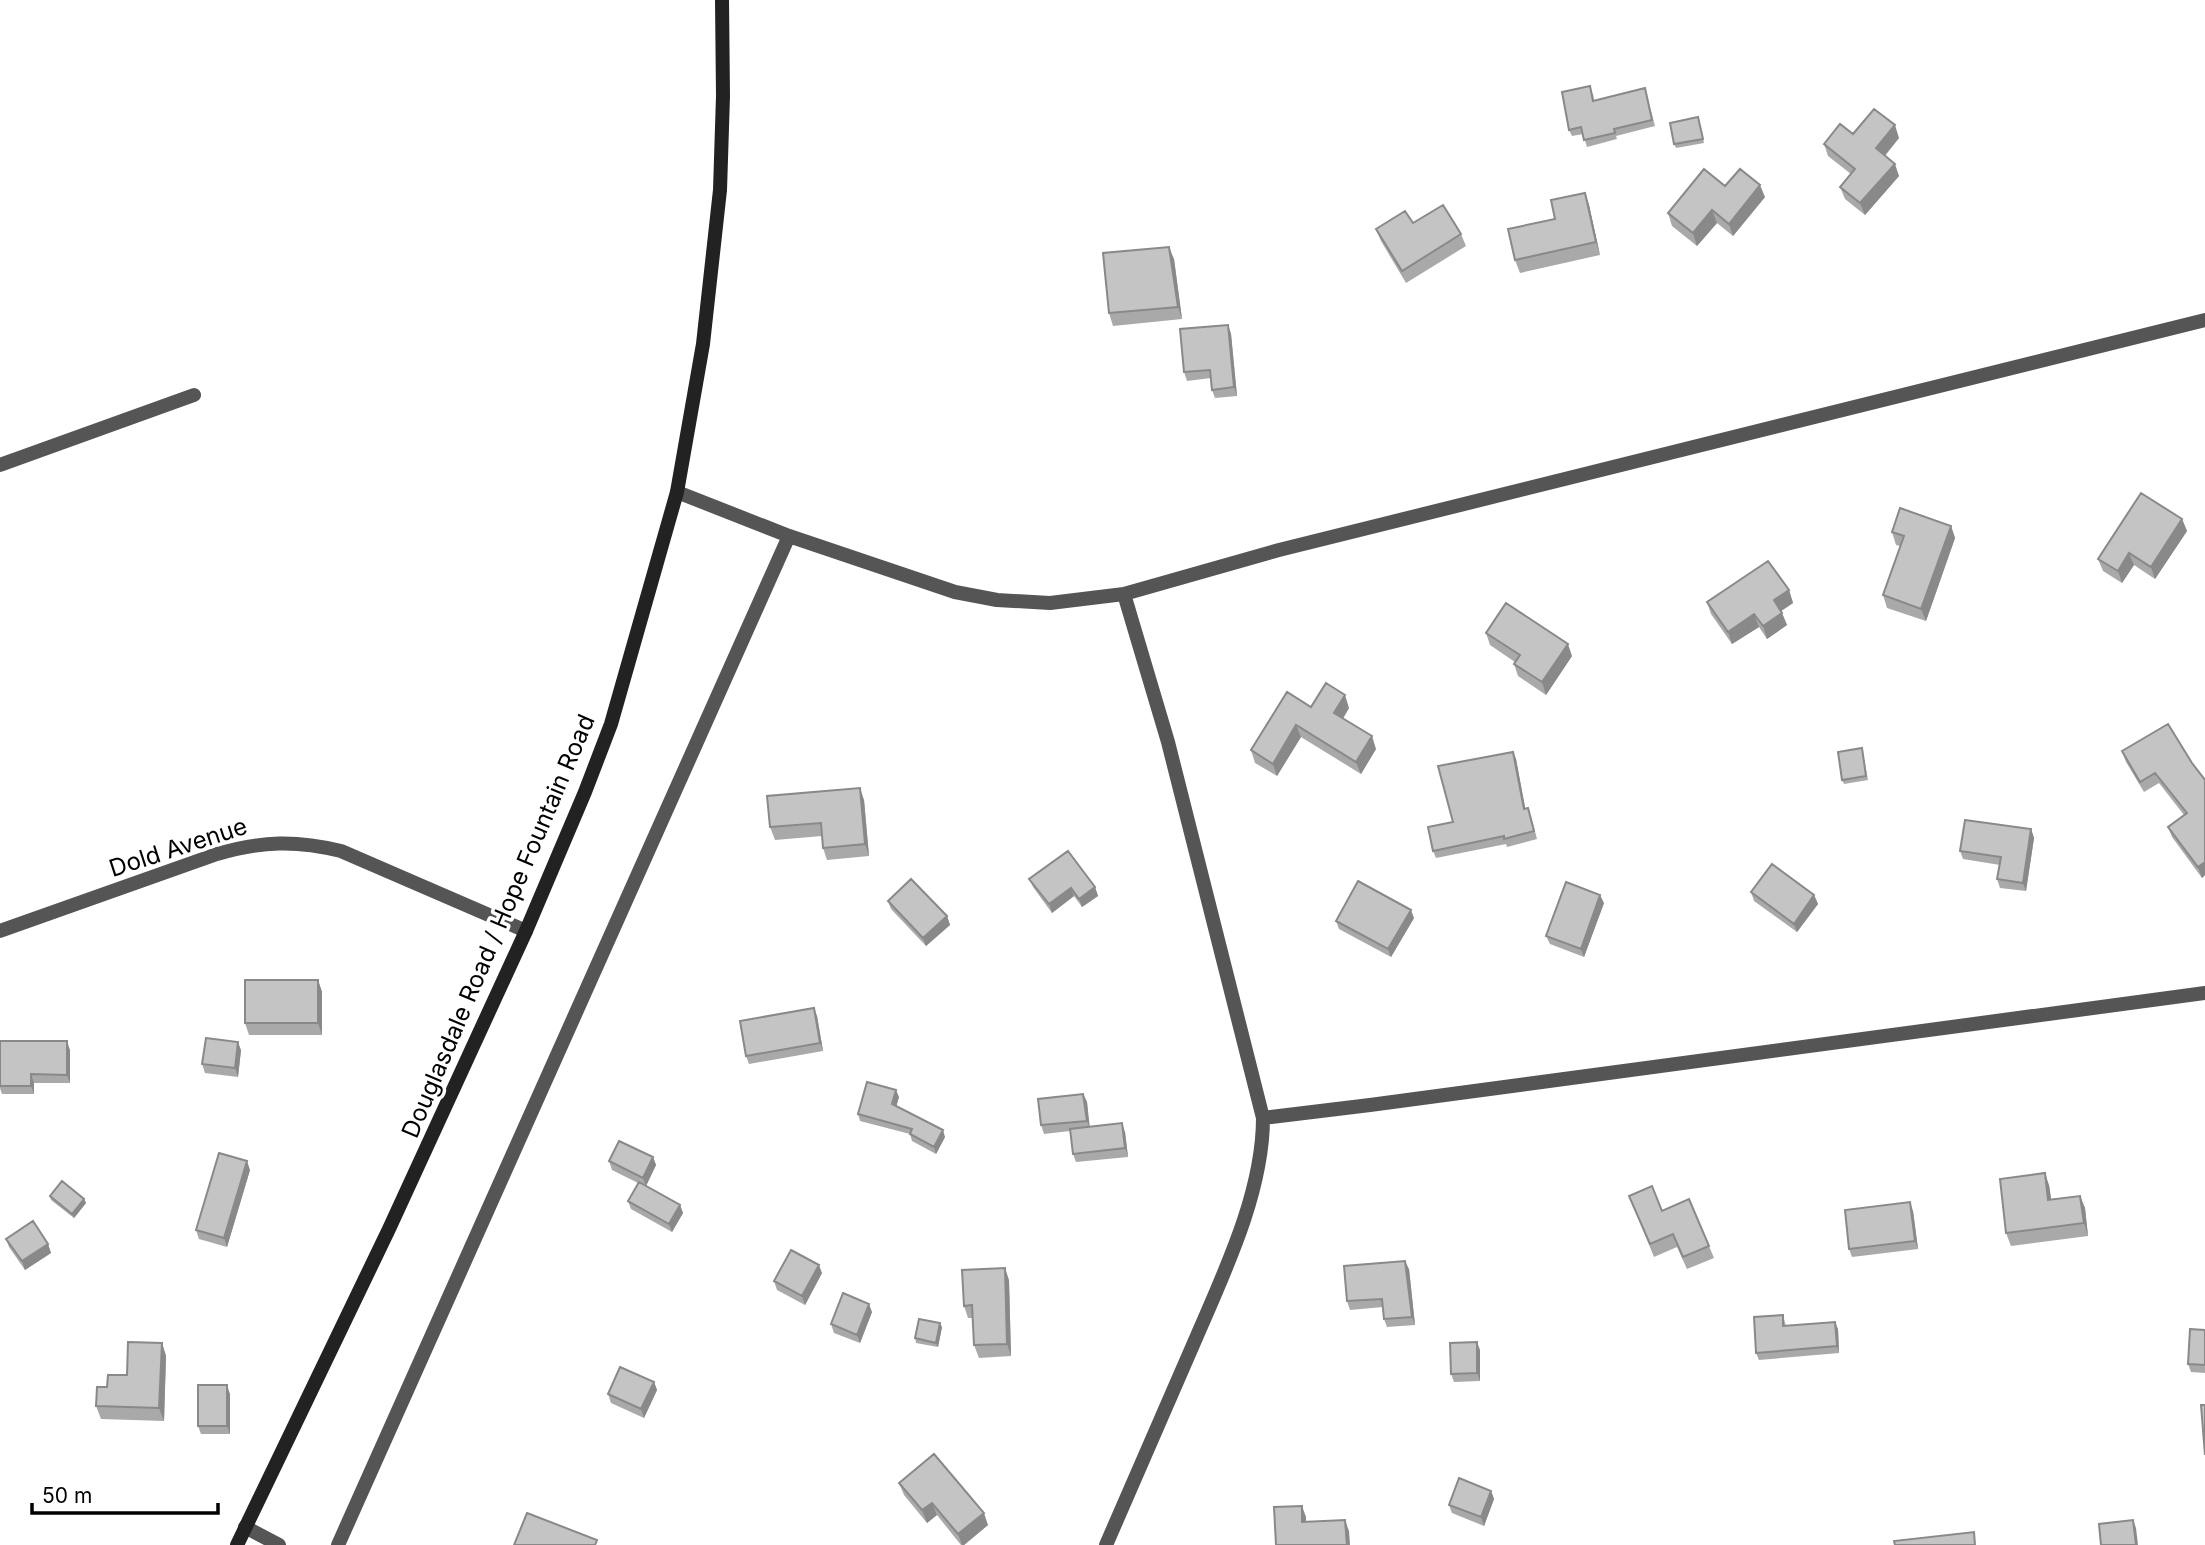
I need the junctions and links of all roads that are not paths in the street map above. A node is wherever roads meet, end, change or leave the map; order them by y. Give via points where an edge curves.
1 (722, 0) edge
2 (2205, 320) edge
3 (194, 395) dead end
4 (0, 465) edge
5 (677, 492) junction
6 (789, 536) junction
7 (1124, 594) junction
8 (0, 931) edge
9 (526, 931) junction
10 (2205, 993) edge
11 (1263, 1118) junction
12 (245, 1527) junction
13 (237, 1545) edge
14 (279, 1545) edge
15 (338, 1545) edge
16 (1106, 1545) edge

1 - 5 main road, Douglasdale Road / Hope Fountain Road via 719,202 703,344
2 - 7 street via 1279,550
3 - 4 street
5 - 6 street
5 - 9 main road, Douglasdale Road / Hope Fountain Road via 611,724
6 - 7 street via 955,592 997,600 1050,603
6 - 15 street
7 - 11 street via 1168,742
8 - 9 street, Dold Avenue via 217,854 279,842 341,851
9 - 12 main road, Douglasdale Road / Hope Fountain Road
10 - 11 street
11 - 16 street via 1260,1163 1244,1216
12 - 13 main road, Douglasdale Road / Hope Fountain Road
12 - 14 street

